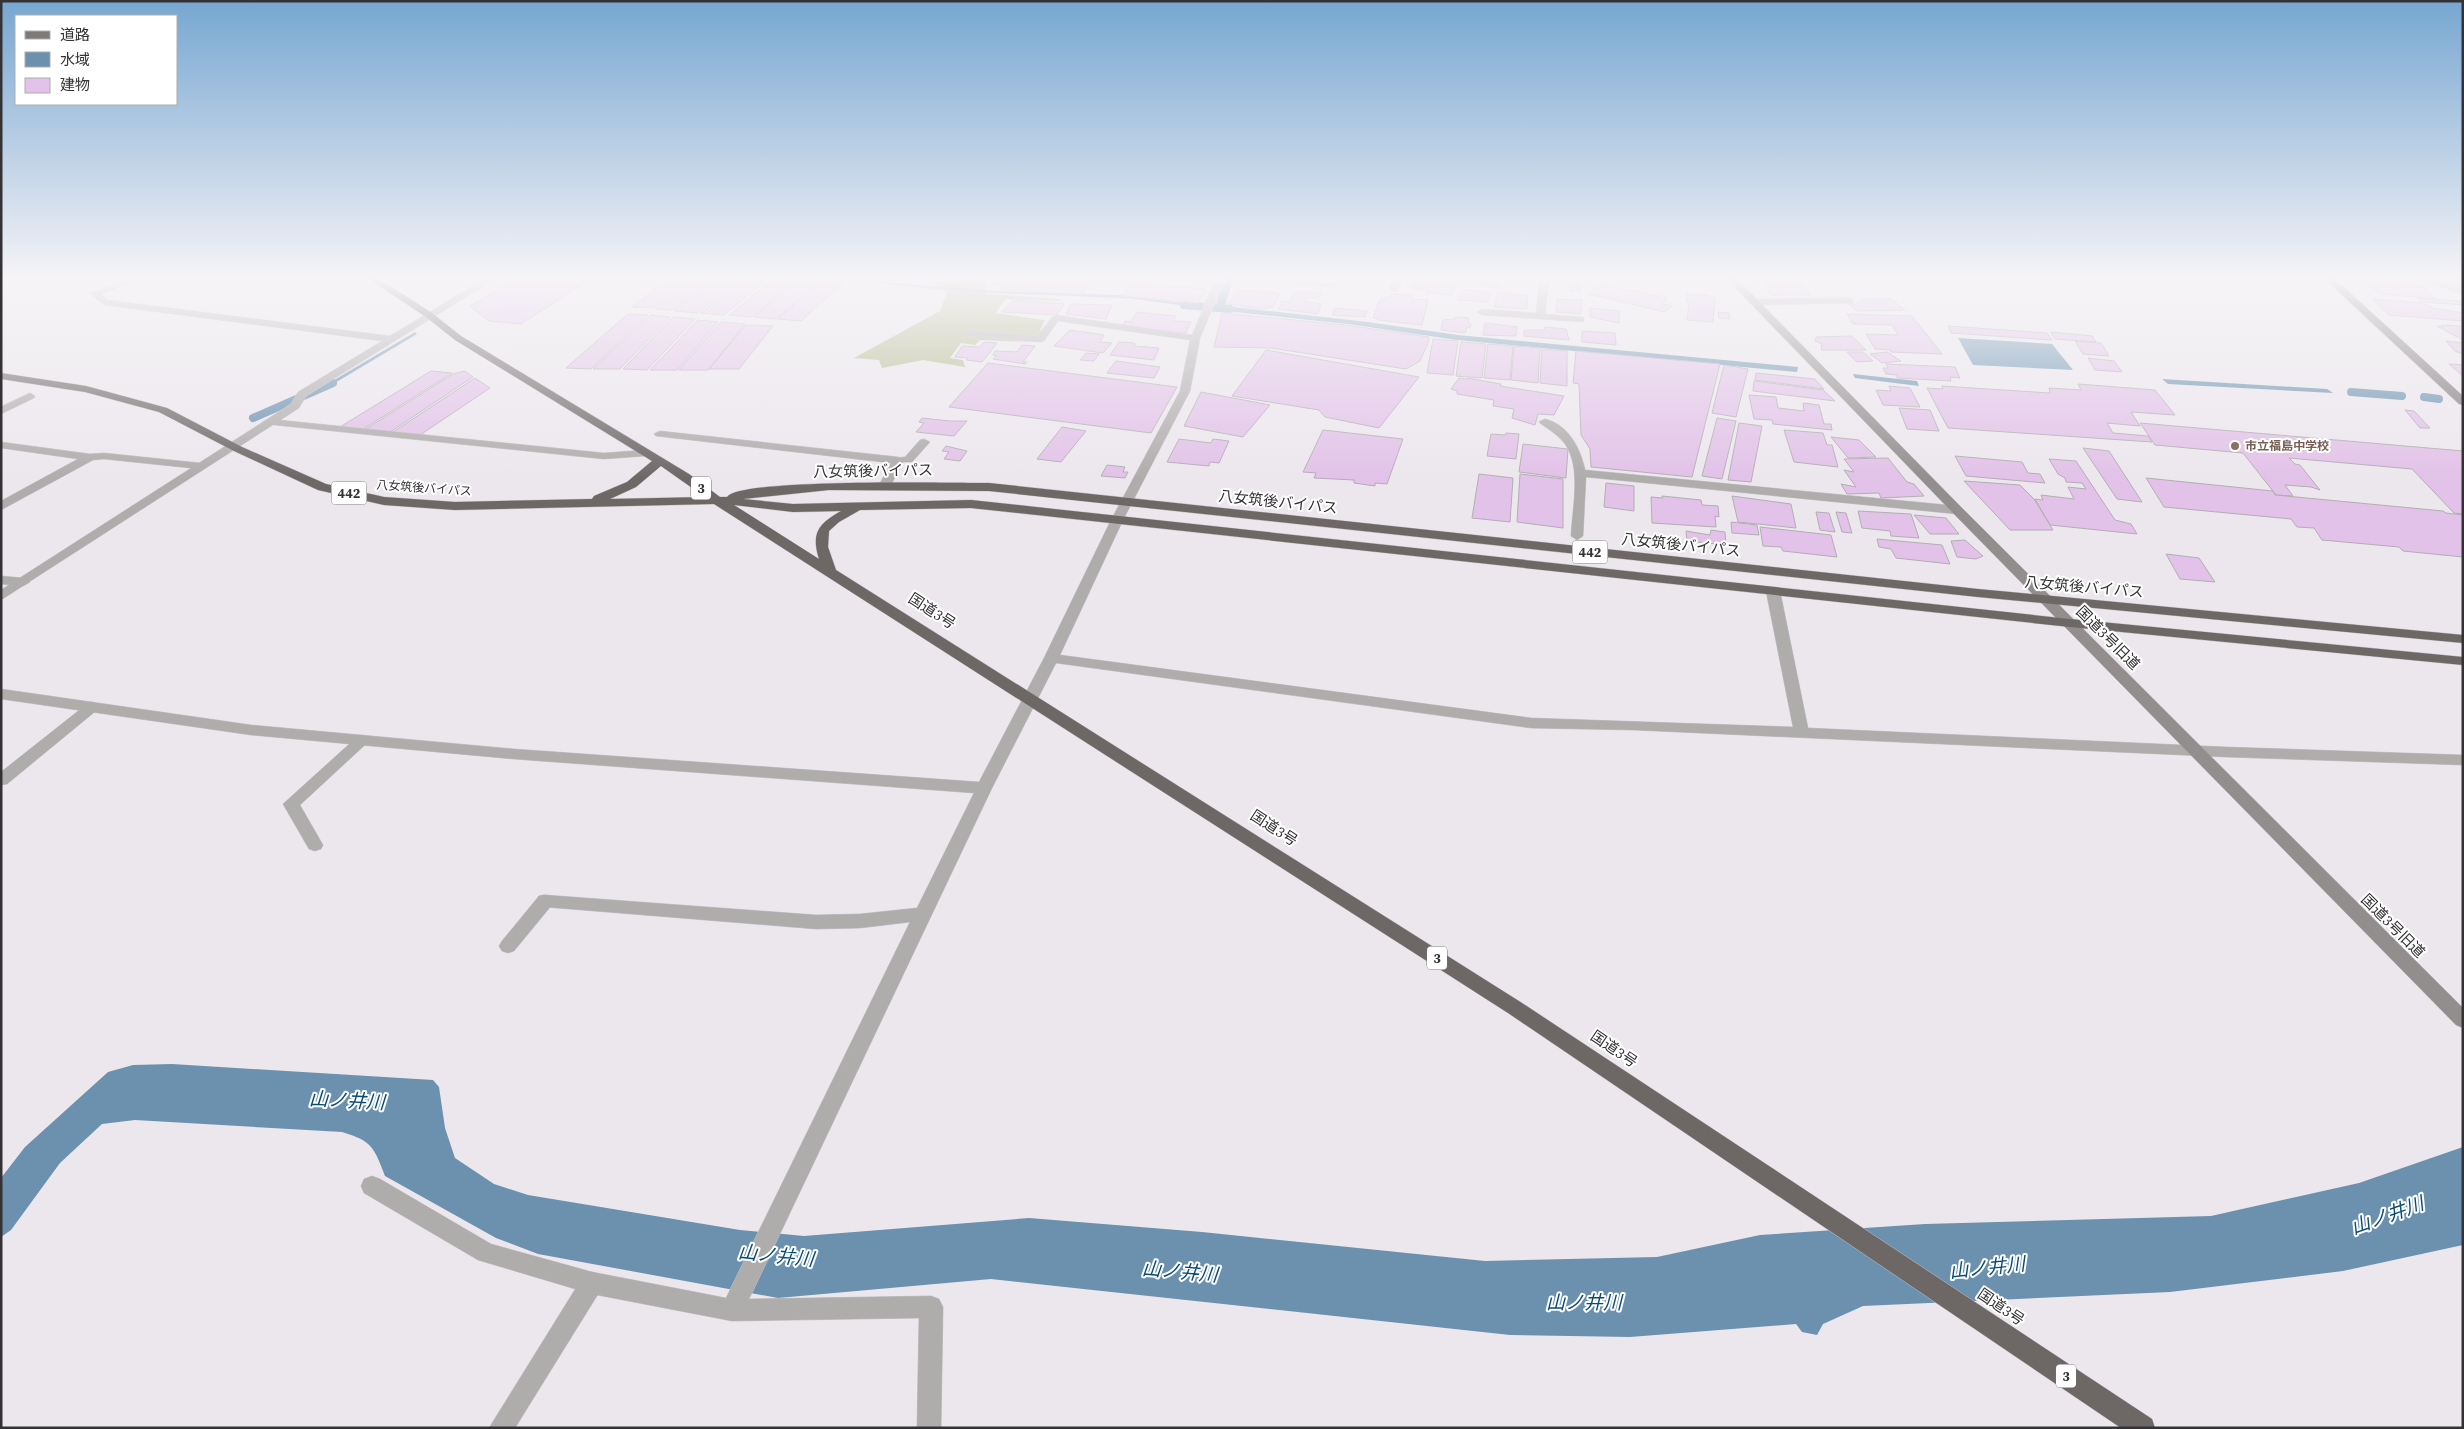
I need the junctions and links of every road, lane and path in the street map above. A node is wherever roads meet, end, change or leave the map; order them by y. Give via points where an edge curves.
1 (379, 346) edge
2 (471, 346) edge
3 (1193, 346) edge
4 (1797, 346) edge
5 (2402, 346) edge
6 (1, 376) edge
7 (30, 396) dead end
8 (2463, 402) edge
9 (1, 411) edge
10 (269, 422) junction
11 (1545, 422) dead end
12 (660, 434) dead end
13 (924, 442) dead end
14 (1, 446) edge
15 (231, 446) junction
16 (645, 452) junction
17 (90, 457) junction
18 (898, 460) junction
19 (660, 461) junction
20 (200, 466) junction
21 (1580, 473) junction
22 (885, 485) junction
23 (717, 500) junction
24 (1127, 502) junction
25 (580, 504) junction
26 (873, 504) junction
27 (1, 506) edge
28 (1957, 510) junction
29 (1117, 520) junction
30 (1577, 536) dead end
31 (830, 571) junction
32 (1, 580) edge
33 (23, 582) junction
34 (1773, 591) junction
35 (1, 596) edge
36 (2047, 600) junction
37 (2070, 623) junction
38 (2463, 639) edge
39 (1052, 658) junction
40 (2463, 661) edge
41 (1, 694) edge
42 (1030, 697) junction
43 (92, 707) junction
44 (1802, 734) junction
45 (362, 740) junction
46 (2199, 751) junction
47 (2463, 760) edge
48 (1, 780) edge
49 (984, 788) junction
50 (315, 845) dead end
51 (923, 914) junction
52 (508, 946) dead end
53 (2463, 1020) edge
54 (372, 1186) dead end
55 (592, 1283) junction
56 (732, 1310) junction
57 (501, 1428) edge
58 (929, 1428) edge
59 (2144, 1428) edge

1 - 10 street via 302,394 295,406
2 - 16 highway, 国道3号 / 3
3 - 24 street via 1185,391
4 - 28 street, 国道3号旧道
5 - 8 main road
6 - 15 highway, 八女筑後バイパス / 442 via 86,389 163,410
7 - 9 street
10 - 15 street
10 - 16 street via 604,456
11 - 21 street via 1567,436 1578,454
12 - 18 street
13 - 18 street via 908,460
14 - 17 street
15 - 20 street
15 - 25 highway, 八女筑後バイパス / 442 via 322,487 384,501 455,506
16 - 19 highway, 国道3号 / 3
17 - 20 street
17 - 27 street
18 - 22 street
19 - 23 highway, 国道3号 / 3
19 - 25 highway via 636,483
20 - 33 street
21 - 28 street
21 - 30 street
22 - 23 highway, 八女筑後バイパス / 442 via 769,490
22 - 24 highway, 八女筑後バイパス / 442 via 988,487
23 - 25 highway, 八女筑後バイパス / 442
23 - 26 highway, 八女筑後バイパス / 442 via 793,508
23 - 31 highway, 国道3号 / 3
24 - 29 street
24 - 36 highway, 八女筑後バイパス / 442
26 - 29 highway, 八女筑後バイパス / 442 via 971,504
26 - 31 highway via 840,516 822,533 819,546
28 - 36 street, 国道3号旧道
29 - 34 highway, 八女筑後バイパス / 442
29 - 39 street
31 - 42 highway, 国道3号 / 3
32 - 33 street
33 - 35 street
34 - 37 highway, 八女筑後バイパス / 442
34 - 44 street
36 - 37 street, 国道3号旧道
36 - 38 highway, 八女筑後バイパス / 442
37 - 40 highway, 八女筑後バイパス / 442
37 - 46 street, 国道3号旧道
39 - 42 street
39 - 44 street via 1531,723
41 - 43 street
42 - 49 street
42 - 59 highway, 国道3号 / 3 via 1515,1008
43 - 45 street via 251,730
43 - 48 street
44 - 46 street
45 - 49 street
45 - 50 street via 291,804
46 - 47 street
46 - 53 street, 国道3号旧道
49 - 51 street
51 - 52 street via 816,922 545,901
51 - 56 street
54 - 55 street via 486,1253
55 - 56 street
55 - 57 street
56 - 58 street via 931,1307

